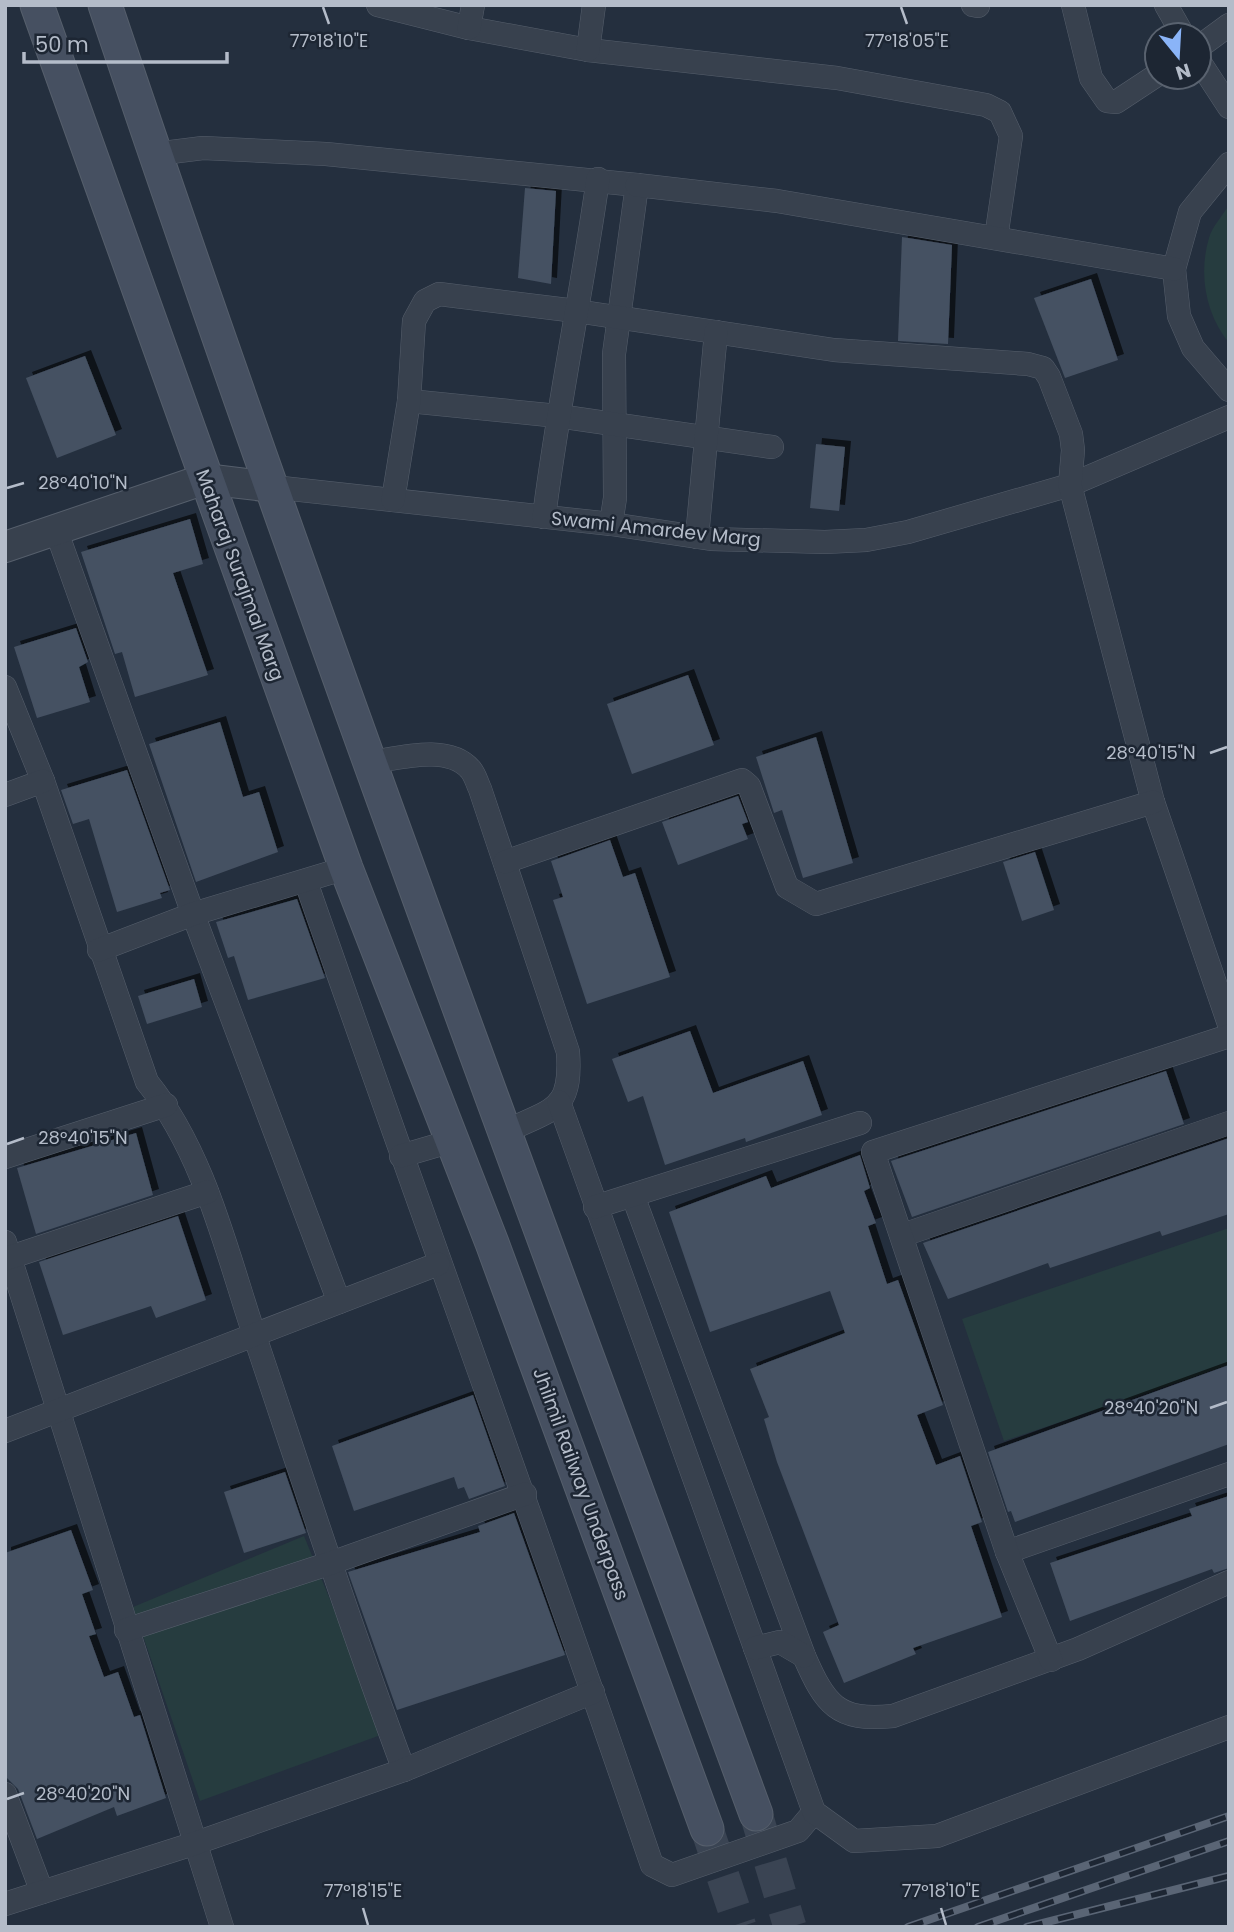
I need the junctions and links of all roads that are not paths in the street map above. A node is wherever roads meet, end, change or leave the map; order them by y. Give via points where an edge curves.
1 (37, 5) edge
2 (106, 5) edge
3 (378, 5) edge
4 (472, 5) edge
5 (594, 5) edge
6 (1073, 5) edge
7 (1166, 5) edge
8 (1175, 21) edge
9 (1229, 25) edge
10 (470, 28) junction
11 (1213, 37) edge
12 (588, 50) junction
13 (1213, 82) edge
14 (1143, 85) edge
15 (1229, 107) edge
16 (155, 154) junction
17 (1229, 164) edge
18 (598, 179) junction
19 (637, 184) junction
20 (996, 238) junction
21 (1174, 269) junction
22 (576, 310) junction
23 (620, 317) junction
24 (716, 332) junction
25 (1229, 390) edge
26 (409, 401) junction
27 (558, 416) junction
28 (1229, 417) edge
29 (614, 424) junction
30 (707, 438) junction
31 (772, 447) dead end
32 (205, 479) junction
33 (1070, 485) junction
34 (273, 487) junction
35 (393, 500) junction
36 (544, 517) junction
37 (611, 524) junction
38 (56, 530) junction
39 (697, 537) junction
40 (5, 547) edge
41 (5, 687) edge
42 (372, 762) junction
43 (43, 781) junction
44 (5, 794) edge
45 (1153, 802) junction
46 (505, 862) junction
47 (346, 868) junction
48 (306, 881) junction
49 (192, 914) junction
50 (99, 950) junction
51 (1229, 1024) edge
52 (1229, 1036) edge
53 (559, 1102) junction
54 (166, 1105) junction
55 (860, 1123) dead end
56 (1229, 1123) edge
57 (505, 1132) junction
58 (452, 1141) junction
59 (401, 1156) junction
60 (5, 1157) edge
61 (207, 1192) junction
62 (633, 1196) junction
63 (595, 1207) junction
64 (903, 1235) junction
65 (7, 1252) edge
66 (439, 1264) junction
67 (338, 1302) junction
68 (255, 1337) junction
69 (58, 1410) junction
70 (5, 1431) edge
71 (1229, 1474) edge
72 (525, 1494) junction
73 (1007, 1552) junction
74 (331, 1563) junction
75 (1229, 1582) edge
76 (126, 1630) junction
77 (755, 1648) junction
78 (804, 1657) junction
79 (1051, 1660) junction
80 (593, 1692) junction
81 (1229, 1727) edge
82 (404, 1770) junction
83 (5, 1794) edge
84 (814, 1812) junction
85 (756, 1814) tunnel mouth
86 (708, 1829) tunnel mouth
87 (196, 1843) junction
88 (42, 1892) junction
89 (5, 1904) edge
90 (222, 1927) edge

1 - 32 main road, Maharaj Surajmal Marg
2 - 16 main road
3 - 10 street
4 - 10 street
5 - 12 street
6 - 14 street via 1091,78 1107,101 1116,103
7 - 8 street
9 - 11 street
10 - 12 street
12 - 20 street via 837,78 1000,112 1011,136
13 - 15 street
16 - 18 street via 203,148 326,153
16 - 34 main road
17 - 21 street via 1190,212
18 - 19 street
18 - 22 street
19 - 20 street via 777,201
19 - 23 street
20 - 21 street
21 - 25 street via 1180,316 1193,348
22 - 23 street
22 - 26 street via 431,296 414,321
22 - 27 street
23 - 24 street
23 - 29 street via 614,354
24 - 30 street
24 - 33 street via 834,350 1043,368 1071,434
26 - 27 street
26 - 35 street
27 - 29 street
27 - 36 street
28 - 33 street, Swami Amardev Marg
29 - 30 street
29 - 37 street
30 - 31 street
30 - 39 street
32 - 34 street
32 - 38 street
32 - 47 main road, Maharaj Surajmal Marg
33 - 39 street, Swami Amardev Marg via 866,540
33 - 45 street
34 - 35 street, Swami Amardev Marg
34 - 42 main road
35 - 36 street, Swami Amardev Marg
36 - 37 street, Swami Amardev Marg
37 - 39 street, Swami Amardev Marg
38 - 40 street
38 - 49 street
41 - 43 street
42 - 46 street via 436,755 470,769
42 - 57 main road
43 - 44 street
43 - 50 street
45 - 46 street via 816,904 787,887 749,786 741,780
45 - 51 street
46 - 53 street via 568,1052 570,1081
47 - 48 street
47 - 58 main road, Maharaj Surajmal Marg
48 - 49 street
48 - 59 street
49 - 50 street
49 - 67 street
50 - 54 street via 147,1082
52 - 64 street via 873,1152
53 - 57 street
53 - 63 street
54 - 60 street
54 - 61 street
55 - 62 street
56 - 64 street
57 - 85 main road
58 - 59 street
58 - 86 main road, Jhilmil Railway Underpass
59 - 66 street
61 - 65 street
61 - 68 street
62 - 63 street
62 - 78 street
63 - 77 street
64 - 73 street
65 - 69 street
66 - 67 street
66 - 72 street
67 - 68 street
68 - 69 street
68 - 74 street
69 - 70 street
69 - 76 street
71 - 73 street
72 - 74 street
72 - 80 street
73 - 79 street
74 - 76 street
74 - 82 street
75 - 79 street
76 - 87 street
77 - 78 street via 780,1642
77 - 84 street
78 - 79 street via 819,1690 836,1708 865,1719 893,1716
80 - 82 street
80 - 84 street via 652,1866 672,1875 798,1831
81 - 84 street via 937,1836 854,1841
82 - 87 street
83 - 88 street
87 - 88 street
87 - 90 street
88 - 89 street

